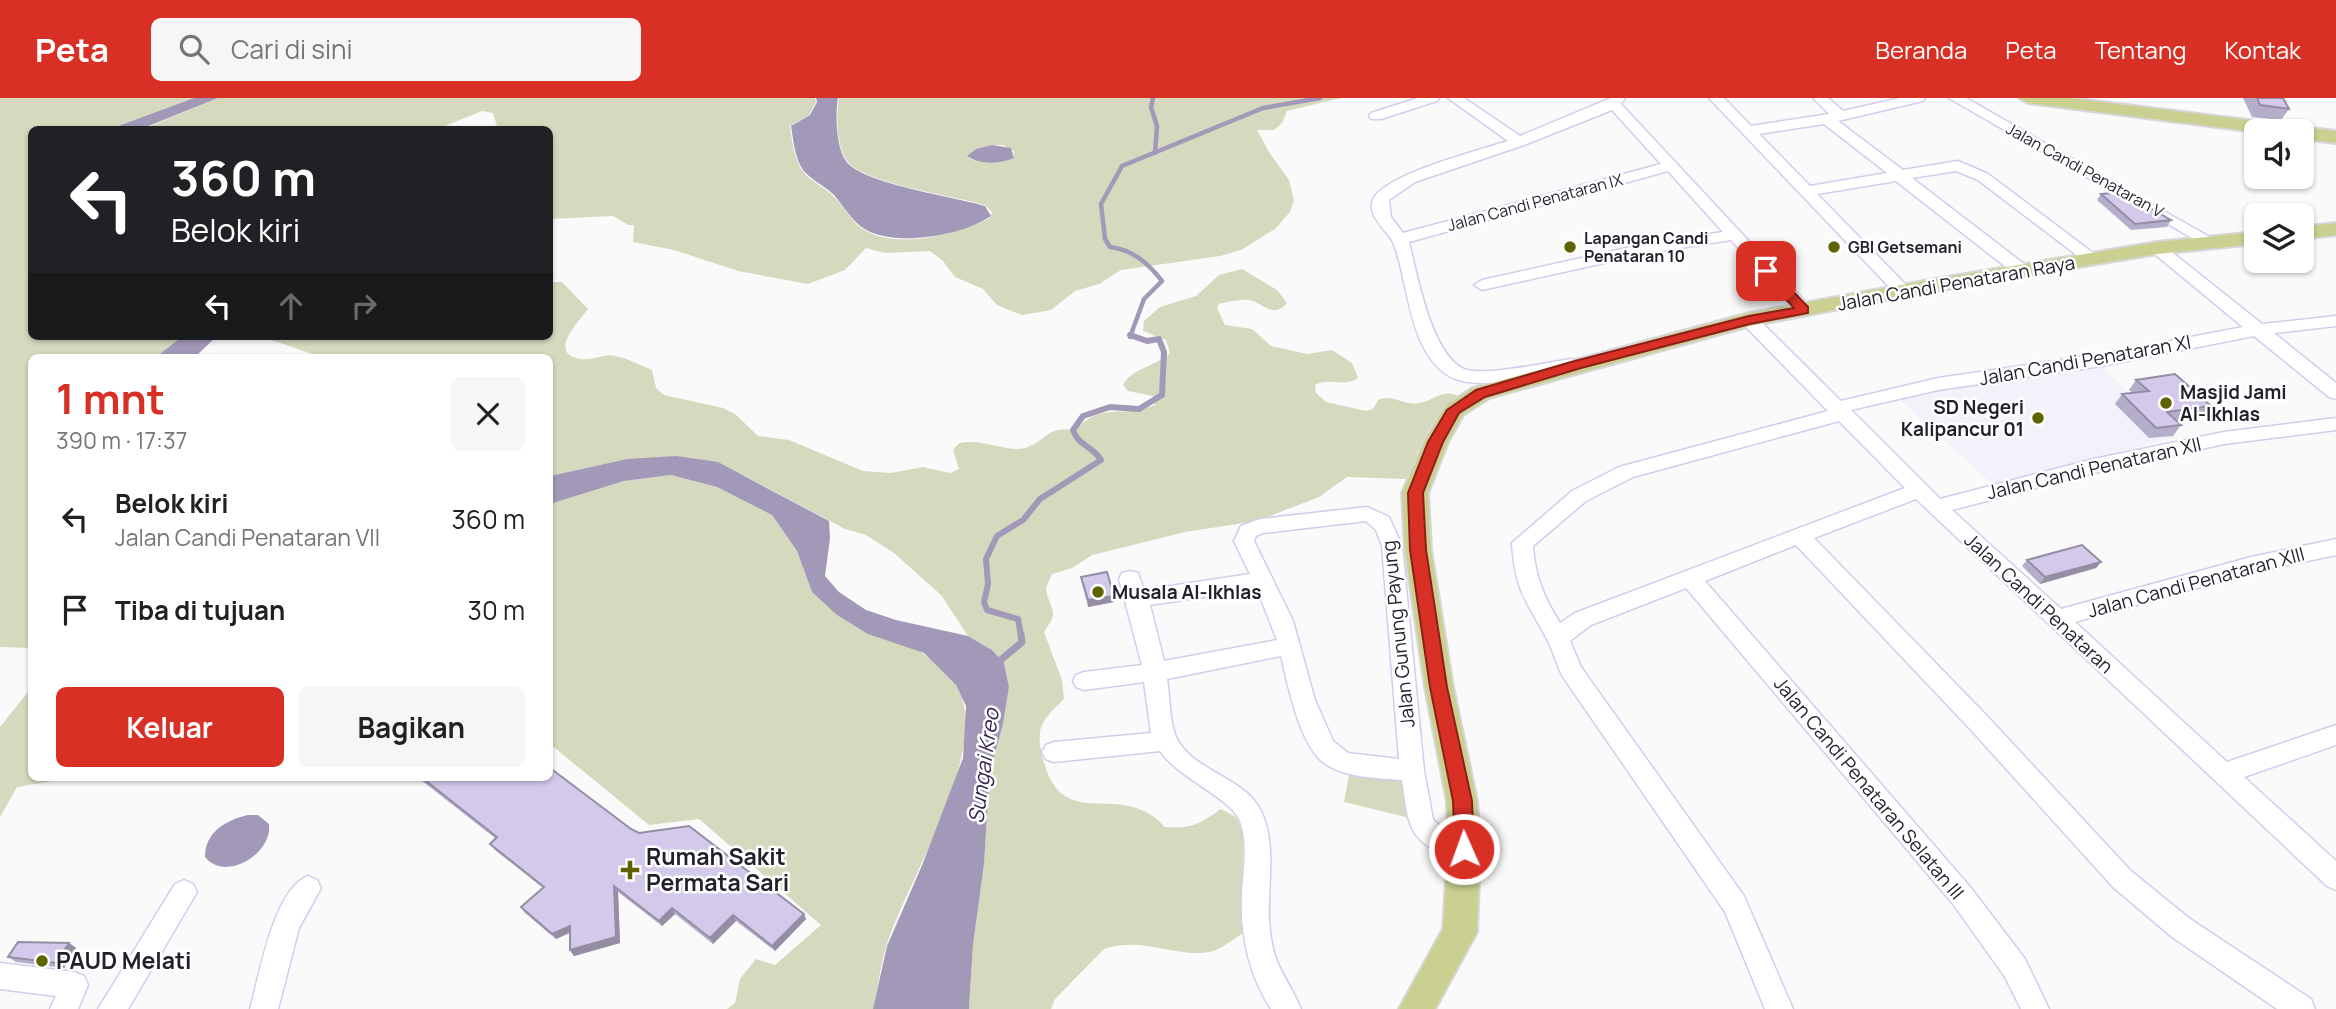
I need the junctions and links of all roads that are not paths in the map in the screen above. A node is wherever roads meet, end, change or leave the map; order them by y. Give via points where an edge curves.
1 (1432, 98) edge
2 (1716, 98) edge
3 (1820, 98) edge
4 (1918, 98) edge
5 (1956, 98) edge
6 (2028, 98) edge
7 (1462, 99) edge
8 (1616, 101) edge
9 (1376, 116) dead end
10 (1833, 118) junction
11 (2244, 125) edge
12 (1748, 131) junction
13 (2314, 134) edge
14 (2336, 137) edge
15 (1518, 142) junction
16 (1670, 166) junction
17 (1901, 176) junction
18 (1805, 191) junction
19 (2336, 229) edge
20 (2314, 232) edge
21 (1733, 235) junction
22 (2244, 239) edge
23 (1400, 240) junction
24 (2212, 243) junction
25 (2157, 248) junction
26 (2093, 259) junction
27 (2022, 271) junction
28 (1482, 285) dead end
29 (1903, 291) junction
30 (1804, 310) junction
31 (1749, 320) junction
32 (2336, 321) edge
33 (2255, 330) junction
34 (1576, 365) junction
35 (2336, 393) edge
36 (1838, 411) junction
37 (2336, 424) edge
38 (1919, 490) junction
39 (1936, 507) junction
40 (1800, 537) junction
41 (2336, 547) edge
42 (1689, 577) junction
43 (1263, 580) junction
44 (2056, 619) junction
45 (1559, 640) junction
46 (1289, 646) junction
47 (1154, 672) junction
48 (1084, 681) dead end
49 (2336, 735) edge
50 (1166, 741) junction
51 (1054, 752) dead end
52 (1412, 771) junction
53 (2225, 774) junction
54 (1464, 849) junction
55 (2336, 878) edge
56 (308, 888) dead end
57 (184, 892) dead end
58 (1, 976) edge
59 (64, 1009) edge
60 (112, 1009) edge
61 (264, 1009) edge
62 (1287, 1009) edge
63 (1416, 1009) edge
64 (1779, 1009) edge
65 (2035, 1009) edge
66 (2301, 1009) edge

1 - 9 street
2 - 12 street
3 - 10 street
4 - 10 street
5 - 24 street, Jalan Candi Penataran V
6 - 11 main road
7 - 15 street
8 - 15 street
8 - 16 street
10 - 12 street
10 - 17 street
12 - 18 street
13 - 14 main road
15 - 23 street via 1393,188 1381,199 1380,213
16 - 21 street
16 - 23 street, Jalan Candi Penataran IX
17 - 18 street
17 - 26 street via 1965,168
17 - 27 street
18 - 29 street
19 - 20 main road
21 - 28 street via 1649,248
21 - 30 street
22 - 24 main road, Jalan Candi Penataran Raya
23 - 34 street via 1416,299 1436,351 1447,365 1460,374 1476,376
24 - 25 main road, Jalan Candi Penataran Raya
25 - 26 main road, Jalan Candi Penataran Raya
25 - 33 street
26 - 27 main road, Jalan Candi Penataran Raya
27 - 29 main road, Jalan Candi Penataran Raya
29 - 30 main road, Jalan Candi Penataran Raya
30 - 31 main road, Jalan Candi Penataran Raya
31 - 34 main road, Jalan Candi Penataran Raya
31 - 36 street, Jalan Candi Penataran
32 - 33 street, Jalan Candi Penataran XI
33 - 35 street
33 - 36 street, Jalan Candi Penataran XI via 2102,360 1938,384
34 - 54 main road, Jalan Candi Penataran Raya via 1480,393 1454,410 1415,493 1418,550 1462,801
36 - 38 street, Jalan Candi Penataran
36 - 45 street, Jalan Candi Penataran XI via 1626,471 1579,496 1522,543 1524,571 1535,603
37 - 39 street, Jalan Candi Penataran XII via 2224,438
38 - 39 street, Jalan Candi Penataran
38 - 40 street
39 - 44 street, Jalan Candi Penataran
40 - 42 street
40 - 66 street via 2122,879 2181,928
41 - 44 street, Jalan Candi Penataran XIII via 2251,565
42 - 45 street via 1583,619
42 - 65 street, Jalan Candi Penataran Selatan III via 1962,896 2015,968
43 - 46 street, Jalan Gunung Payung
43 - 47 street via 1134,589
43 - 52 street, Jalan Gunung Payung via 1244,541 1248,531 1367,513 1384,524 1392,546
44 - 53 street, Jalan Candi Penataran
45 - 64 street via 1572,671 1735,905
46 - 47 street
46 - 52 street, Jalan Gunung Payung via 1322,746 1333,757
47 - 48 street
47 - 50 street
49 - 53 street
50 - 51 street
50 - 62 street via 1199,775 1228,793 1252,817 1258,858 1257,947 1272,991
52 - 54 street, Jalan Gunung Payung via 1427,832 1448,846
53 - 55 street, Jalan Candi Penataran
54 - 63 main road, Jalan Candi Penataran Raya via 1460,932
56 - 61 street via 299,897 282,941
57 - 60 street
58 - 59 street via 74,985

